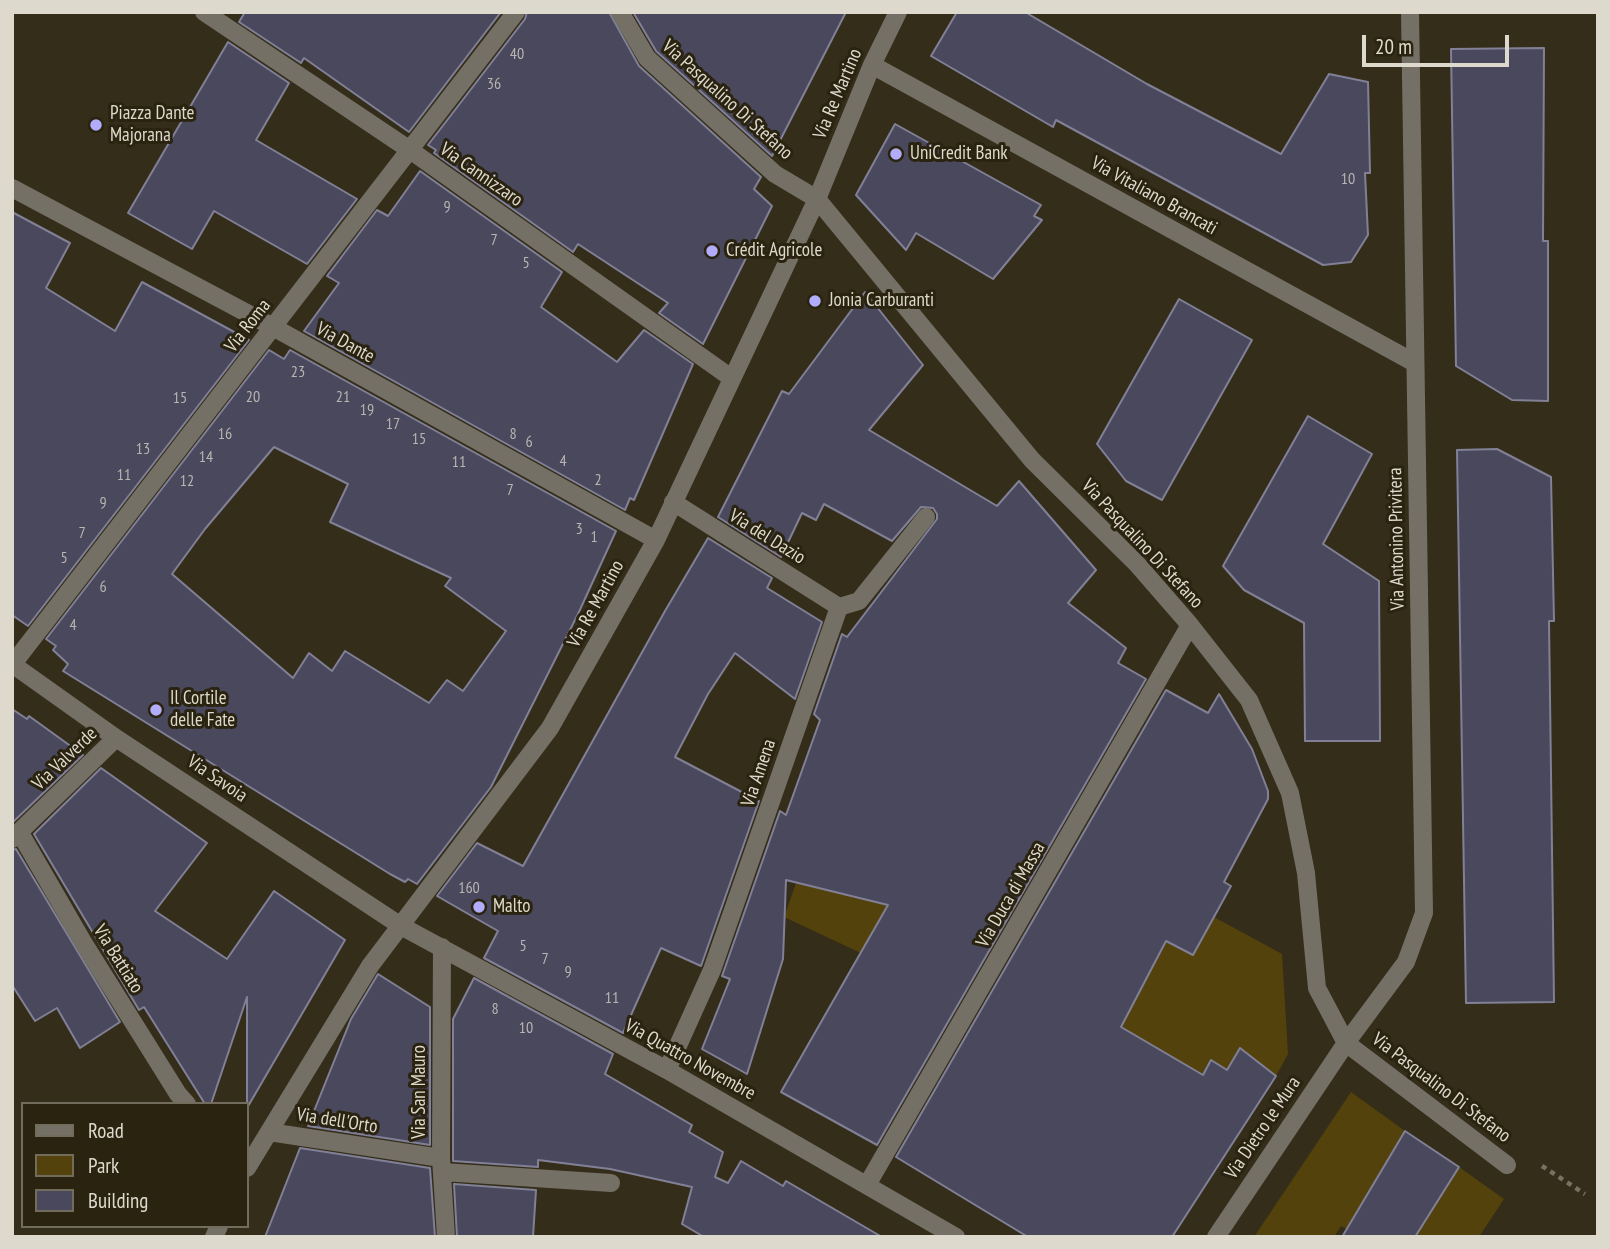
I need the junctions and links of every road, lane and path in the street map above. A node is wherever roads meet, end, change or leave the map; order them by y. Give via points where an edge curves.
1 (204, 12) edge
2 (516, 12) edge
3 (620, 12) edge
4 (898, 12) edge
5 (1410, 12) edge
6 (872, 65) junction
7 (410, 150) junction
8 (12, 188) edge
9 (817, 199) junction
10 (273, 327) junction
11 (1415, 363) junction
12 (730, 377) junction
13 (673, 502) junction
14 (926, 517) dead end
15 (656, 540) junction
16 (839, 607) junction
17 (1190, 625) junction
18 (12, 665) edge
19 (116, 737) junction
20 (16, 836) edge
21 (401, 926) junction
22 (442, 947) junction
23 (1346, 1043) junction
24 (667, 1070) junction
25 (185, 1102) edge
26 (269, 1132) junction
27 (442, 1165) junction
28 (1507, 1165) joint
29 (248, 1166) edge
30 (611, 1183) dead end
31 (867, 1185) junction
32 (1585, 1194) dead end
33 (446, 1237) edge
34 (956, 1237) edge
35 (1216, 1237) edge

1 - 7 street, Via Cannizzaro
2 - 7 street, Via Roma
3 - 9 street, Via Pasqualino Di Stefano via 647,58 775,174
4 - 6 street, Via Re Martino
5 - 11 street, Via Antonino Privitera
6 - 9 street, Via Re Martino
6 - 11 street, Via Vitaliano Brancati
7 - 10 street, Via Roma
7 - 12 street, Via Cannizzaro
8 - 10 street, Via Dante
9 - 12 street, Via Re Martino
9 - 17 street, Via Pasqualino Di Stefano via 1032,460 1137,564
10 - 15 street, Via Dante
10 - 18 street, Via Roma
11 - 23 street, Via Antonino Privitera via 1424,914 1406,962
12 - 13 street, Via Re Martino
13 - 15 street, Via Re Martino
13 - 16 street, Via del Dazio
14 - 16 street via 859,601
15 - 21 street, Via Re Martino via 550,728
16 - 24 street, Via Amena via 712,971
17 - 23 street, Via Pasqualino Di Stefano via 1249,700 1290,793 1306,873 1317,988
17 - 31 street, Via Duca di Massa
18 - 19 street, Via Savoia
19 - 20 street, Via Valverde
19 - 21 street, Via Savoia
20 - 25 street, Via Battiato
21 - 22 street, Via Quattro Novembre
21 - 26 street, Via Re Martino via 370,966
22 - 24 street, Via Quattro Novembre
22 - 27 street, Via San Mauro
23 - 28 street, Via Pasqualino Di Stefano
23 - 35 street, Via Dietro le Mura
24 - 31 street, Via Quattro Novembre
26 - 27 street, Via dell'Orto
26 - 29 street, Via Re Martino
27 - 30 street, Via dell'Orto
27 - 33 street, Via San Mauro
28 - 32 path via 1518,1150
31 - 34 street, Via Quattro Novembre

